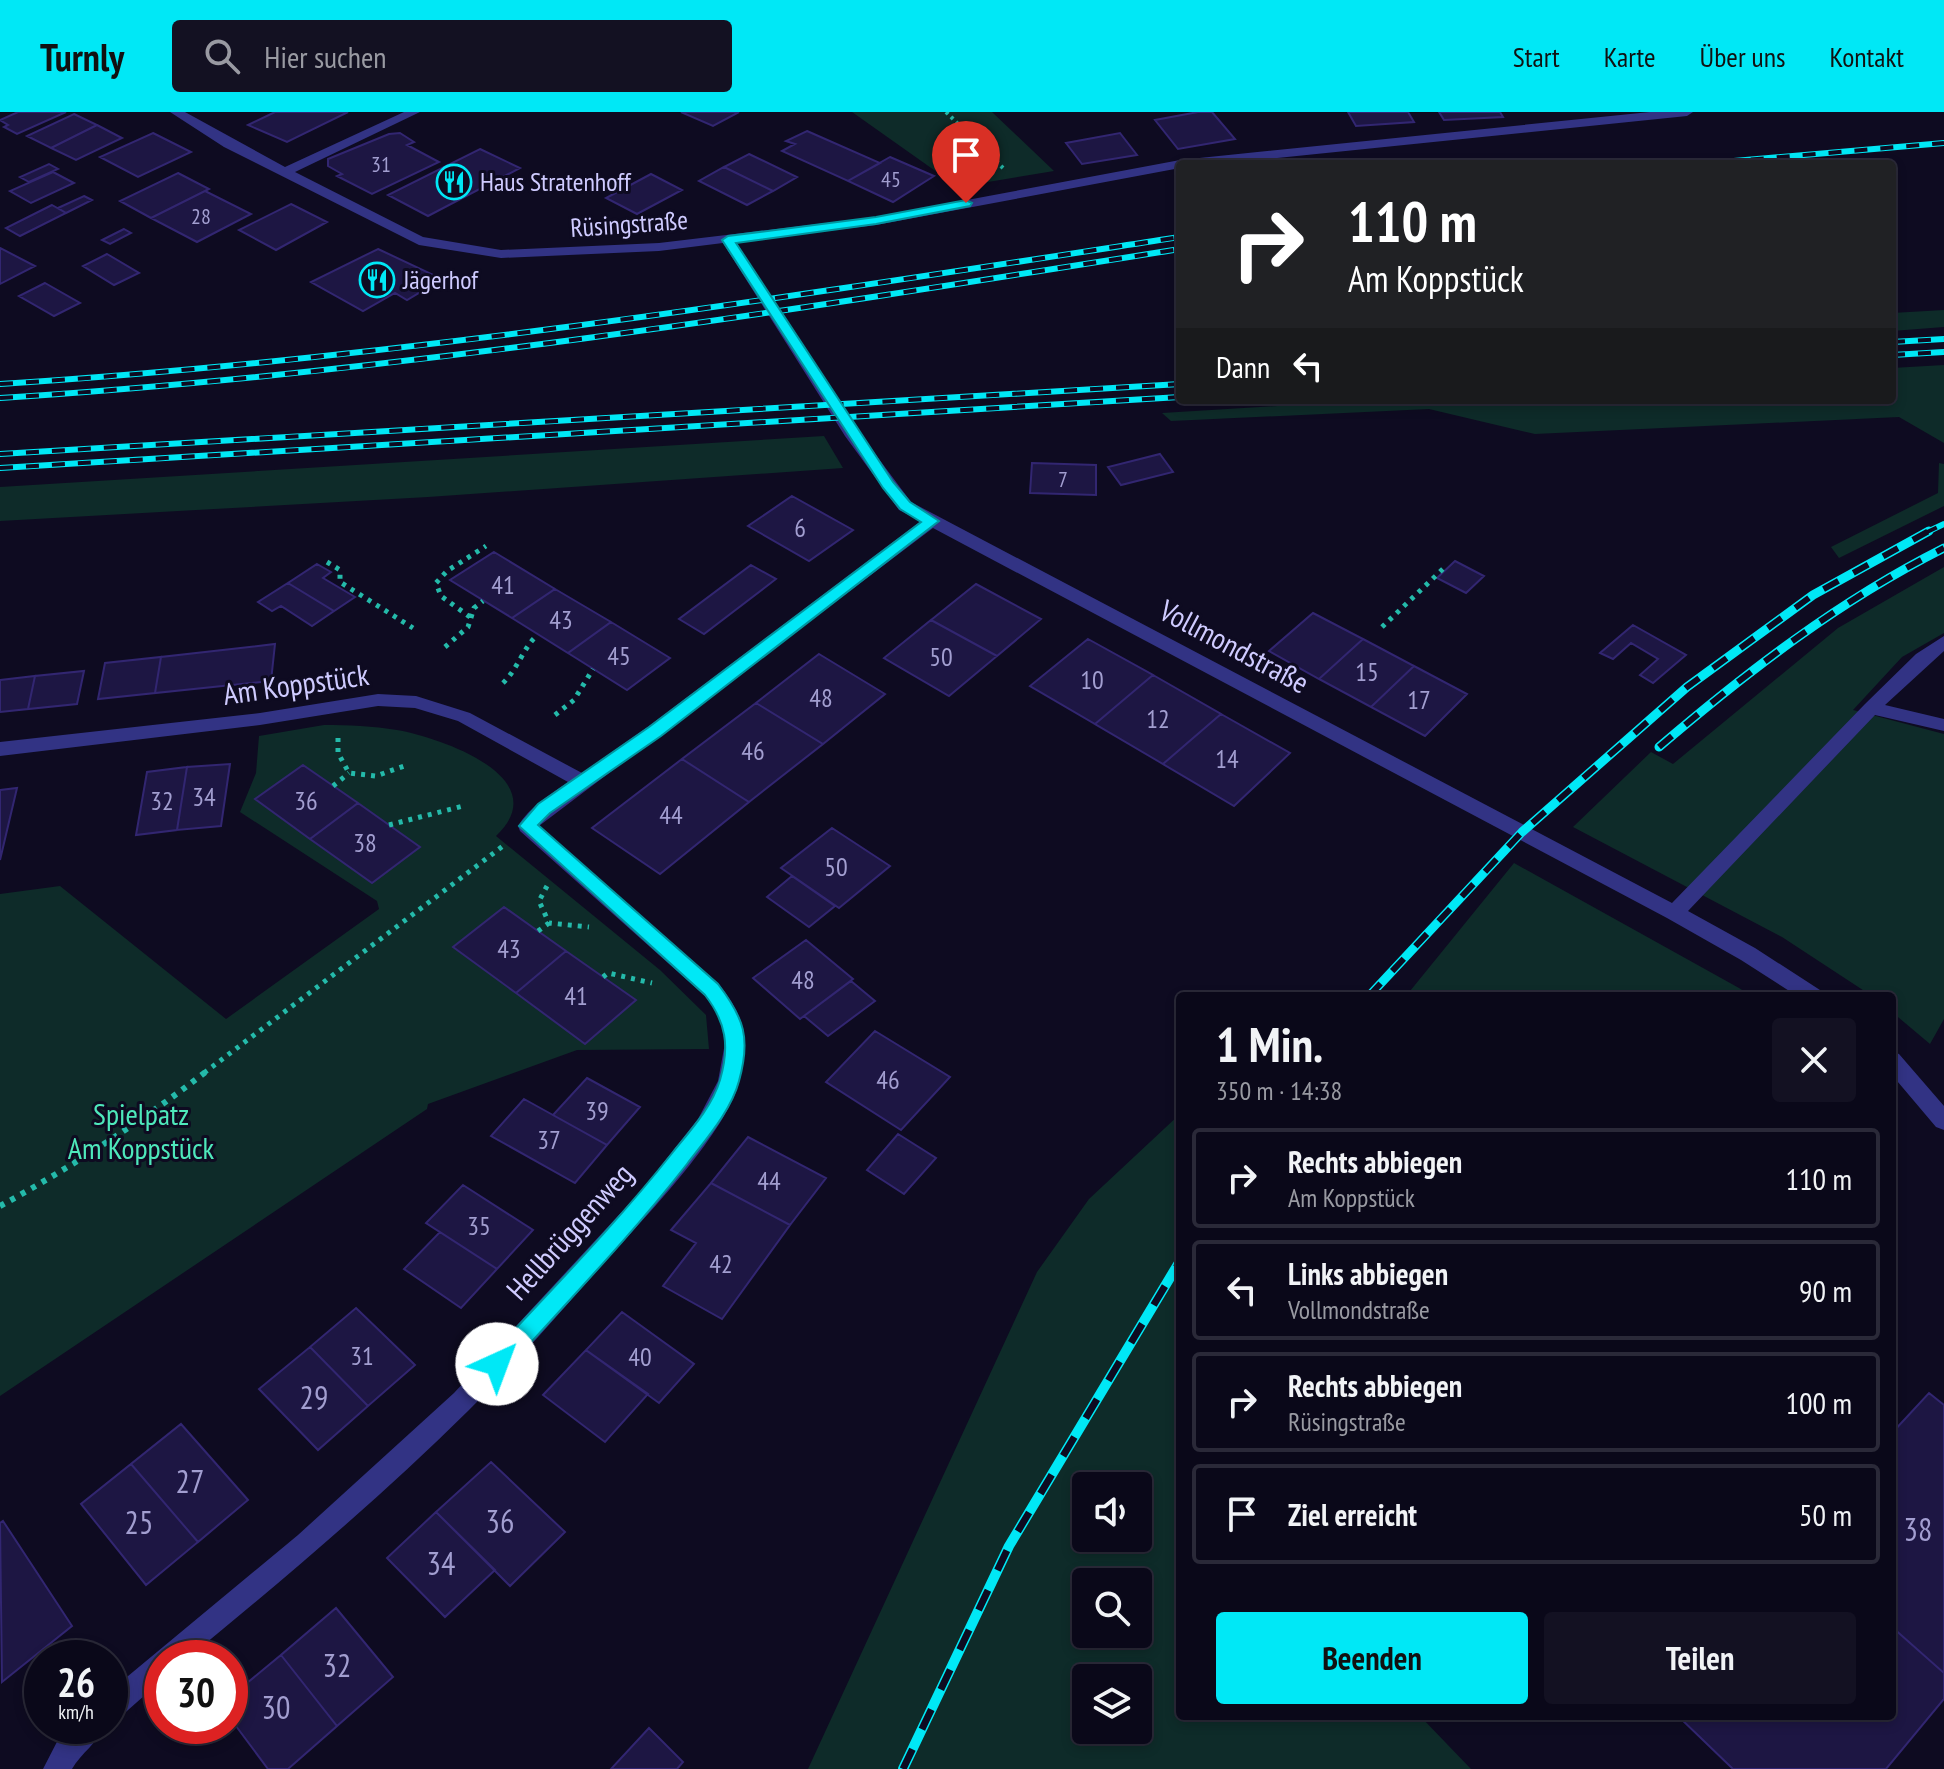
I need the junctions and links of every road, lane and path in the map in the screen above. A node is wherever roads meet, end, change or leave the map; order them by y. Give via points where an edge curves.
1 (176, 112) edge
2 (414, 112) edge
3 (946, 112) edge
4 (1687, 112) edge
5 (1219, 160) edge
6 (1176, 165) edge
7 (285, 172) junction
8 (1026, 192) junction
9 (728, 240) junction
10 (931, 521) junction
11 (486, 546) dead end
12 (327, 562) dead end
13 (1446, 566) dead end
14 (483, 601) dead end
15 (470, 617) junction
16 (1382, 627) dead end
17 (413, 628) dead end
18 (538, 635) dead end
19 (1944, 642) edge
20 (445, 647) dead end
21 (593, 669) dead end
22 (503, 683) dead end
23 (1871, 708) junction
24 (555, 715) dead end
25 (1944, 725) edge
26 (340, 734) dead end
27 (0, 749) edge
28 (407, 765) dead end
29 (349, 773) junction
30 (583, 782) junction
31 (333, 786) dead end
32 (463, 806) dead end
33 (389, 825) dead end
34 (506, 843) dead end
35 (1674, 913) junction
36 (549, 923) dead end
37 (538, 931) dead end
38 (1807, 992) edge
39 (1896, 1065) edge
40 (1944, 1121) edge
41 (0, 1206) edge
42 (189, 1640) edge
43 (144, 1678) edge
44 (128, 1693) edge
45 (71, 1744) edge
46 (57, 1769) edge

1 - 7 street, Rüsingstraße
2 - 7 street
3 - 8 path
4 - 5 street, Rüsingstraße
6 - 8 street, Rüsingstraße
7 - 9 street, Rüsingstraße via 419,241 466,250 596,252
8 - 9 street, Rüsingstraße via 876,221
9 - 10 street, Vollmondstraße via 888,485 905,506
10 - 30 street
10 - 35 street, Vollmondstraße
11 - 15 path via 436,583 441,596
12 - 17 path via 340,570 340,582
13 - 16 path
14 - 15 path
15 - 20 path via 468,627
18 - 22 path
19 - 23 street
21 - 24 path via 574,700
23 - 25 street
23 - 35 street
26 - 29 path via 338,753
27 - 30 street, Am Koppstück via 378,700 416,702 464,717
28 - 29 path via 376,776
29 - 31 path
30 - 42 street, Hellbrüggenweg via 527,826 689,966 730,1014 735,1043 729,1082 706,1125 650,1197 462,1401 307,1544
32 - 33 path
34 - 41 path via 168,1101
35 - 38 street, Vollmondstraße
36 - 37 path
39 - 40 street
43 - 44 street
45 - 46 street

